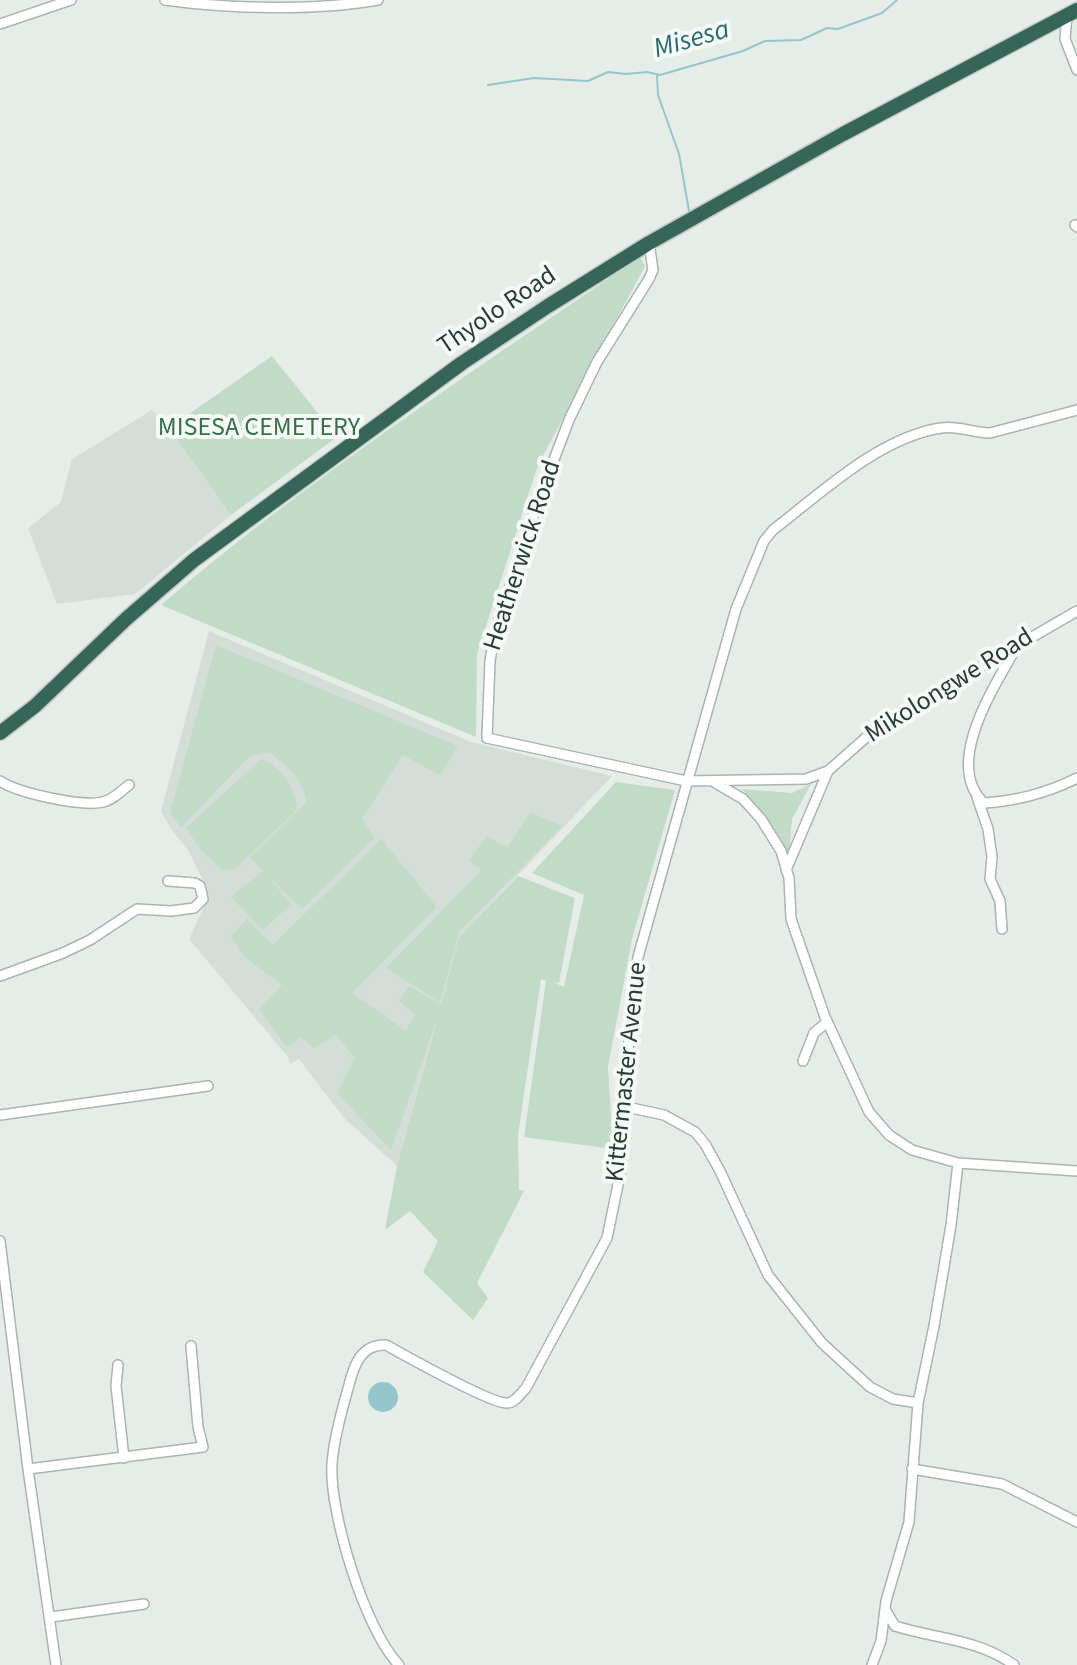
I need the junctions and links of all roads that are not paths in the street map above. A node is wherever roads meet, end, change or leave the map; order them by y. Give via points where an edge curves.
1 (71, 0) edge
2 (165, 0) edge
3 (378, 0) edge
4 (349, 2) edge
5 (1072, 12) edge
6 (0, 24) edge
7 (1077, 70) edge
8 (649, 243) junction
9 (1077, 410) edge
10 (1077, 611) edge
11 (1017, 645) junction
12 (0, 733) edge
13 (828, 771) junction
14 (1077, 778) edge
15 (711, 780) junction
16 (0, 781) edge
17 (686, 781) junction
18 (129, 785) dead end
19 (976, 794) junction
20 (786, 870) junction
21 (168, 881) dead end
22 (1002, 929) dead end
23 (0, 976) edge
24 (827, 1022) junction
25 (803, 1061) dead end
26 (208, 1086) dead end
27 (622, 1106) junction
28 (0, 1115) edge
29 (958, 1163) junction
30 (1077, 1171) edge
31 (0, 1241) edge
32 (3, 1296) edge
33 (191, 1346) dead end
34 (118, 1365) dead end
35 (918, 1403) junction
36 (124, 1458) junction
37 (28, 1469) junction
38 (912, 1469) junction
39 (1077, 1522) edge
40 (144, 1604) dead end
41 (886, 1611) junction
42 (51, 1617) junction
43 (56, 1665) edge
44 (399, 1665) edge
45 (872, 1665) edge
46 (1014, 1665) edge

1 - 6 street
2 - 4 street via 214,7
3 - 4 street
5 - 7 street via 1065,39
5 - 8 highway, Thyolo Road
8 - 12 highway, Thyolo Road via 462,363 223,538
8 - 17 street, Heatherwick Road via 653,270 569,420 495,632 487,738
9 - 17 street, Kittermaster Avenue via 990,433 948,427 901,440 845,474 773,530 736,609
10 - 11 street, Mikolongwe Road
11 - 13 street, Mikolongwe Road via 879,726
11 - 19 street via 972,732 970,773
13 - 15 street, Mikolongwe Road via 781,782
13 - 20 street
14 - 19 street via 1059,788 1001,802 984,803
15 - 17 street, Mikolongwe Road
15 - 20 street via 743,799 761,819
16 - 18 street via 20,792 95,803 110,800
17 - 27 street, Kittermaster Avenue via 638,957
19 - 22 street via 988,829 990,879 1000,901
20 - 24 street via 791,919
21 - 23 street via 195,883 203,899 194,908 128,912 90,940
24 - 25 street via 814,1033
24 - 29 street via 869,1112 889,1135 912,1150
26 - 28 street
27 - 35 street via 664,1115 695,1132 720,1171 768,1275 822,1343 870,1387 893,1399
27 - 44 street, Kittermaster Avenue via 622,1165 607,1238 526,1388 512,1402 488,1397 386,1345 372,1346 354,1365 334,1453 334,1493 359,1594
29 - 30 street
29 - 35 street
31 - 32 street
32 - 37 street
33 - 36 street via 203,1447
34 - 36 street
35 - 38 street
36 - 37 street
37 - 42 street
38 - 39 street via 1002,1484
38 - 41 street via 909,1522
40 - 42 street
41 - 45 street
41 - 46 street via 895,1626 976,1645
42 - 43 street

